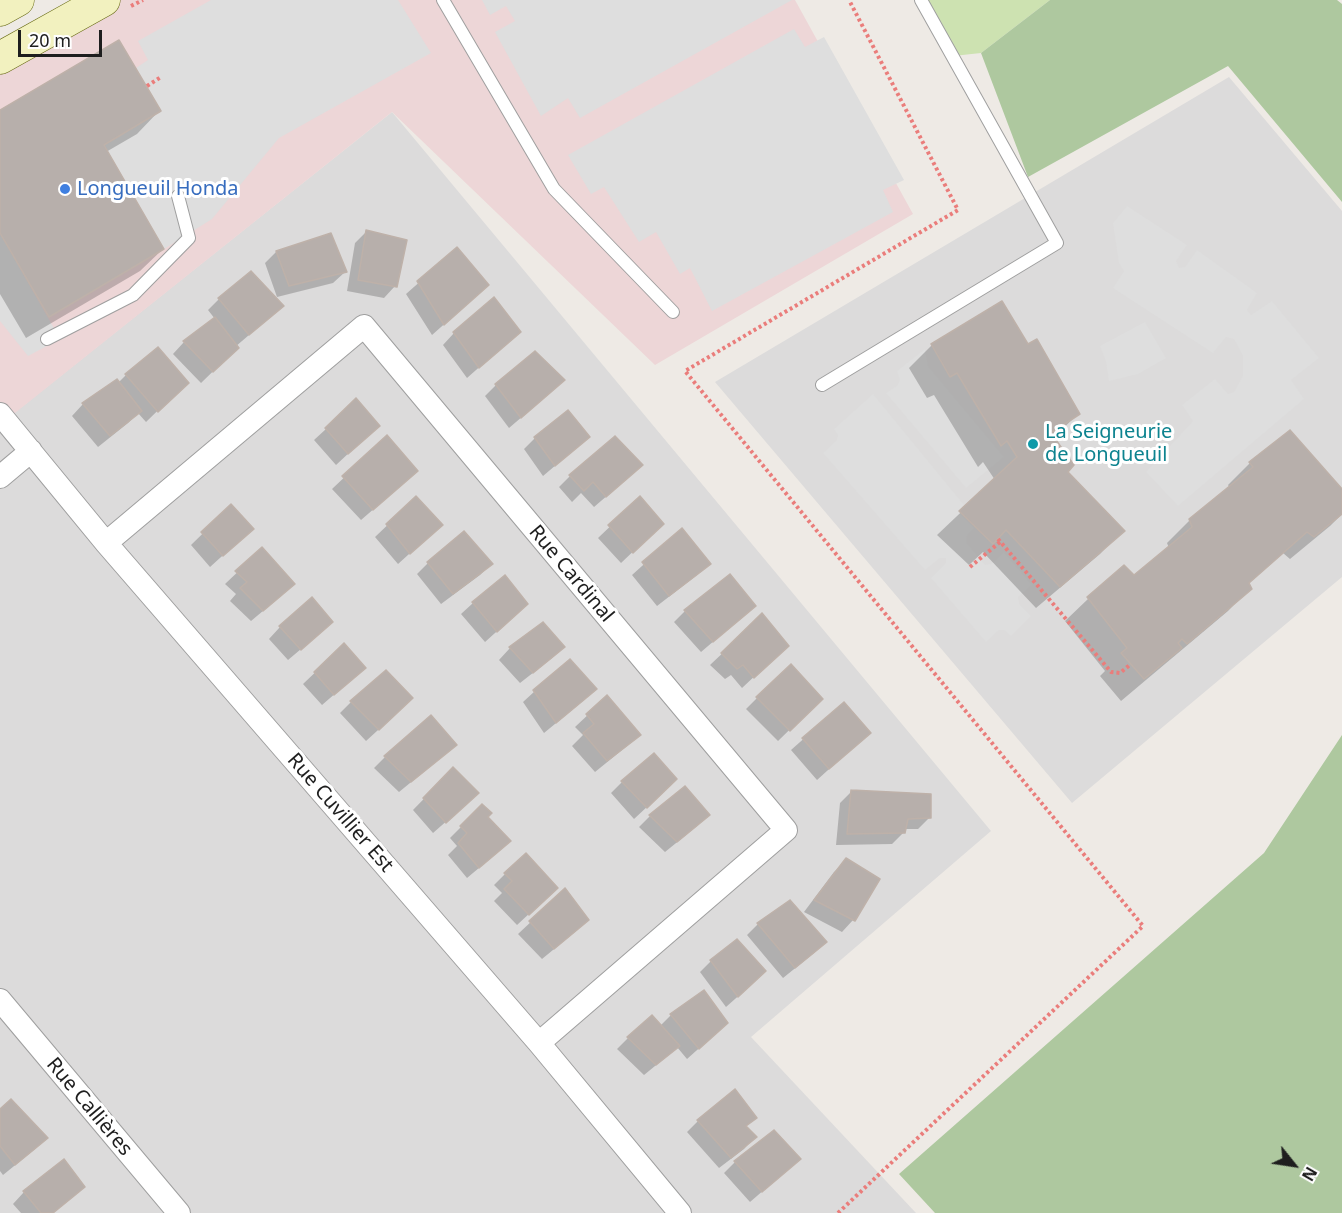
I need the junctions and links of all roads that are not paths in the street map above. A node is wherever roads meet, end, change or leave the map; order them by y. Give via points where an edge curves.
1 (18, 0) edge
2 (104, 0) edge
3 (443, 0) edge
4 (921, 0) edge
5 (0, 10) edge
6 (0, 58) edge
7 (178, 196) dead end
8 (673, 312) dead end
9 (47, 339) dead end
10 (822, 385) dead end
11 (0, 414) edge
12 (31, 451) junction
13 (0, 477) edge
14 (106, 543) junction
15 (0, 1000) edge
16 (539, 1043) junction
17 (179, 1213) edge
18 (680, 1213) edge

1 - 5 main road
2 - 6 main road
3 - 8 lane via 554,189
4 - 10 lane via 1057,243
7 - 9 lane via 189,238 133,295
11 - 12 street, Rue Cuvillier Est
12 - 13 street
12 - 14 street, Rue Cuvillier Est
14 - 16 street, Rue Cuvillier Est
14 - 16 street, Rue Cardinal via 364,326 786,830
15 - 17 street, Rue Callières
16 - 18 street, Rue Cuvillier Est

